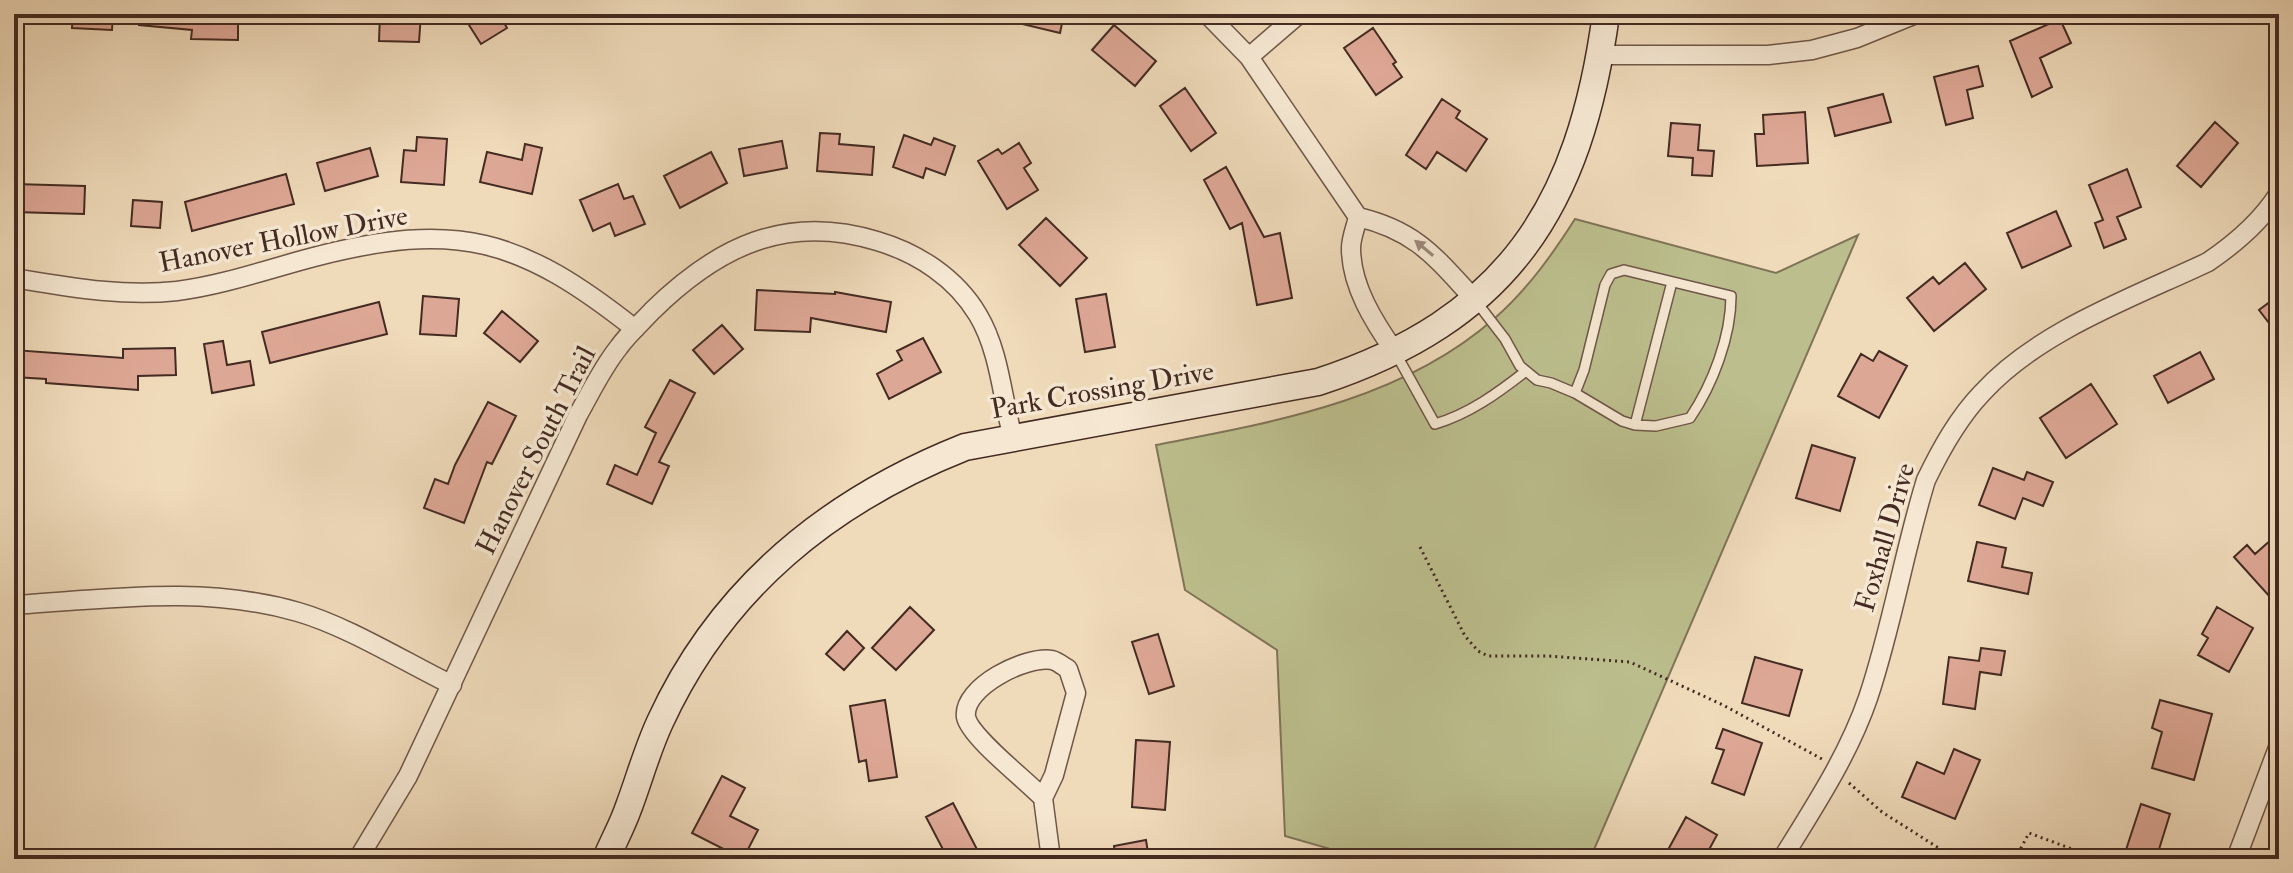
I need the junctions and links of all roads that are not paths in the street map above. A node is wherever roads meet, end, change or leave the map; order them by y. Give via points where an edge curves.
1 (1207, 14) edge
2 (1299, 14) edge
3 (1606, 14) edge
4 (1916, 14) edge
5 (1600, 55) junction
6 (1249, 57) junction
7 (2279, 193) edge
8 (1358, 217) junction
9 (14, 278) edge
10 (1672, 282) junction
11 (1475, 300) junction
12 (635, 329) junction
13 (1395, 352) junction
14 (1526, 371) junction
15 (1575, 393) junction
16 (1635, 425) junction
17 (1013, 438) junction
18 (14, 605) edge
19 (452, 685) junction
20 (2279, 745) edge
21 (2270, 796) edge
22 (1043, 798) junction
23 (358, 859) edge
24 (606, 859) edge
25 (1051, 859) edge
26 (1782, 859) edge
27 (2236, 859) edge

1 - 6 street
2 - 6 street
3 - 5 street, Park Crossing Drive
4 - 5 street via 1812,50
5 - 11 street, Park Crossing Drive via 1582,132 1554,201 1528,241
6 - 8 street
7 - 26 street, Foxhall Drive via 2231,246 2052,337 2000,375 1966,412 1926,480 1868,698 1851,740
11 -> 8 street via 1423,245 1385,223
8 - 13 street via 1351,246 1356,280 1374,323
9 - 12 street, Hanover Hollow Drive via 104,292 165,292 381,241 458,240 543,265
10 - 15 lane via 1624,270 1611,274
10 - 16 lane
10 - 16 lane via 1731,296 1731,312 1705,395 1690,418
11 - 13 street, Park Crossing Drive
11 - 14 lane
12 - 17 street, Hanover South Trail via 691,276 753,241 801,231 864,237 916,256 961,292 990,342
12 - 19 street, Hanover South Trail via 604,367 578,415
13 - 14 lane via 1435,424 1501,391
13 - 17 street, Park Crossing Drive via 1292,388
14 - 15 lane
15 - 16 lane
17 - 24 street, Park Crossing Drive via 965,447 882,484 805,536 739,599 681,681 660,722
18 - 19 street via 185,595 256,601 320,620
19 - 23 street, Hanover South Trail via 408,776
20 - 21 street
21 - 27 street
22 - 22 street via 1076,693 1068,669 1053,660 1029,661 997,676 972,695 965,714 988,748
22 - 25 street

